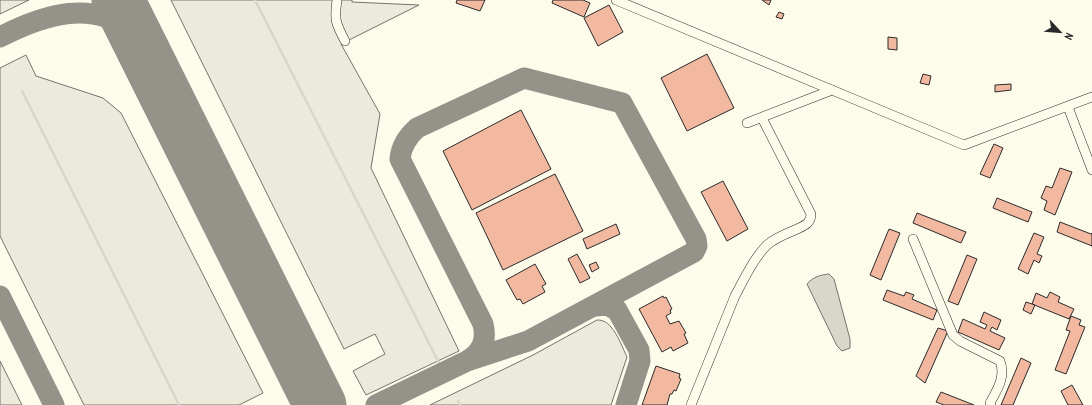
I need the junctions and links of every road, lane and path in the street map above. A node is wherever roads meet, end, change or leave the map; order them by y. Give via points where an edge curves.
1 (337, 0) edge
2 (616, 0) edge
3 (345, 41) dead end
4 (832, 90) junction
5 (1092, 97) edge
6 (1068, 107) junction
7 (762, 118) junction
8 (747, 123) dead end
9 (1092, 170) edge
10 (913, 239) dead end
11 (691, 405) edge
12 (991, 405) edge

1 - 3 street via 335,23
2 - 4 street
4 - 6 street via 964,145
4 - 7 street
5 - 6 street
6 - 9 street
7 - 8 street
7 - 11 street via 811,218 807,224 768,245 742,282
10 - 12 street via 953,335 1000,361 1003,370

